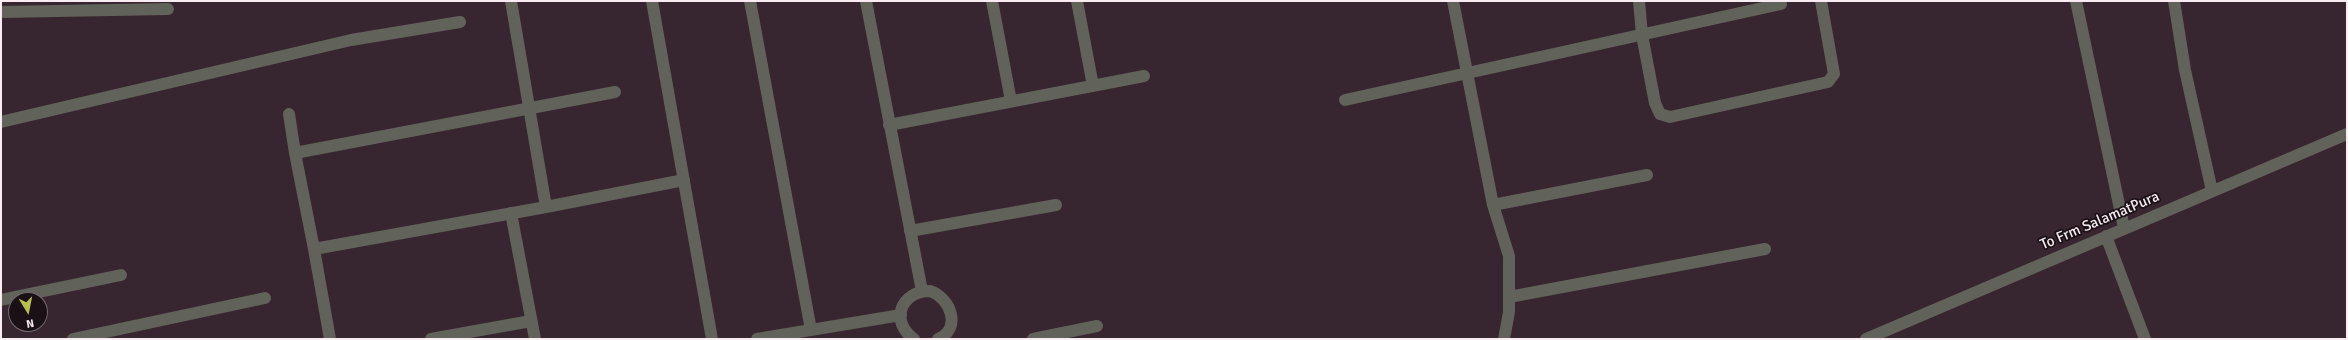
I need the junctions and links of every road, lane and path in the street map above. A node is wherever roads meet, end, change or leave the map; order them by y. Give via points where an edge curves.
1 (511, 1) edge
2 (652, 1) edge
3 (750, 1) edge
4 (866, 1) edge
5 (992, 1) edge
6 (1077, 1) edge
7 (1453, 1) edge
8 (1639, 1) edge
9 (1821, 1) edge
10 (2076, 1) edge
11 (2174, 1) edge
12 (1781, 4) dead end
13 (168, 9) dead end
14 (1, 12) edge
15 (460, 22) dead end
16 (1642, 35) junction
17 (1467, 73) junction
18 (1144, 76) dead end
19 (1093, 86) junction
20 (615, 92) dead end
21 (1345, 100) dead end
22 (1011, 101) junction
23 (530, 109) junction
24 (289, 114) dead end
25 (1, 122) edge
26 (889, 125) junction
27 (2347, 134) edge
28 (295, 153) junction
29 (1647, 175) dead end
30 (684, 180) junction
31 (2212, 191) junction
32 (1056, 205) dead end
33 (1493, 205) junction
34 (546, 207) junction
35 (511, 213) junction
36 (2124, 228) junction
37 (910, 231) junction
38 (2106, 236) junction
39 (314, 249) junction
40 (1764, 249) dead end
41 (121, 275) dead end
42 (922, 291) junction
43 (1510, 297) junction
44 (265, 298) dead end
45 (1, 300) edge
46 (900, 315) junction
47 (531, 321) junction
48 (1097, 326) dead end
49 (811, 330) junction
50 (73, 339) edge
51 (330, 339) edge
52 (431, 339) edge
53 (535, 339) edge
54 (712, 339) edge
55 (757, 339) edge
56 (914, 339) edge
57 (940, 339) edge
58 (1033, 339) edge
59 (1504, 339) edge
60 (1866, 339) edge
61 (2145, 339) edge

1 - 23 street
2 - 30 street
3 - 49 street
4 - 26 street
5 - 22 street
6 - 19 street
7 - 17 street
8 - 16 street
9 - 16 street via 1834,74 1828,82 1670,117 1660,114 1655,103
10 - 36 street
11 - 31 street via 2185,70
12 - 16 street
13 - 14 street
15 - 25 street via 351,40
16 - 17 street
17 - 21 street
17 - 33 street
18 - 19 street
19 - 22 street
20 - 23 street
22 - 26 street
23 - 28 street
23 - 34 street
24 - 28 street
26 - 37 street
27 - 31 street, To Frm SalamatPura
28 - 39 street
29 - 33 street
30 - 34 street
30 - 54 street
31 - 36 street, To Frm SalamatPura
32 - 37 street
33 - 43 street via 1509,256
34 - 35 street
35 - 39 street
35 - 47 street
36 - 38 street, To Frm SalamatPura
37 - 42 street
38 - 60 street, To Frm SalamatPura
38 - 61 street
39 - 51 street
40 - 43 street
41 - 45 street
42 - 46 street via 907,299
42 - 57 street via 939,294 950,307 950,325
43 - 59 street
44 - 50 street
46 - 49 street
46 - 56 street via 904,329
47 - 52 street
47 - 53 street
48 - 58 street
49 - 55 street

